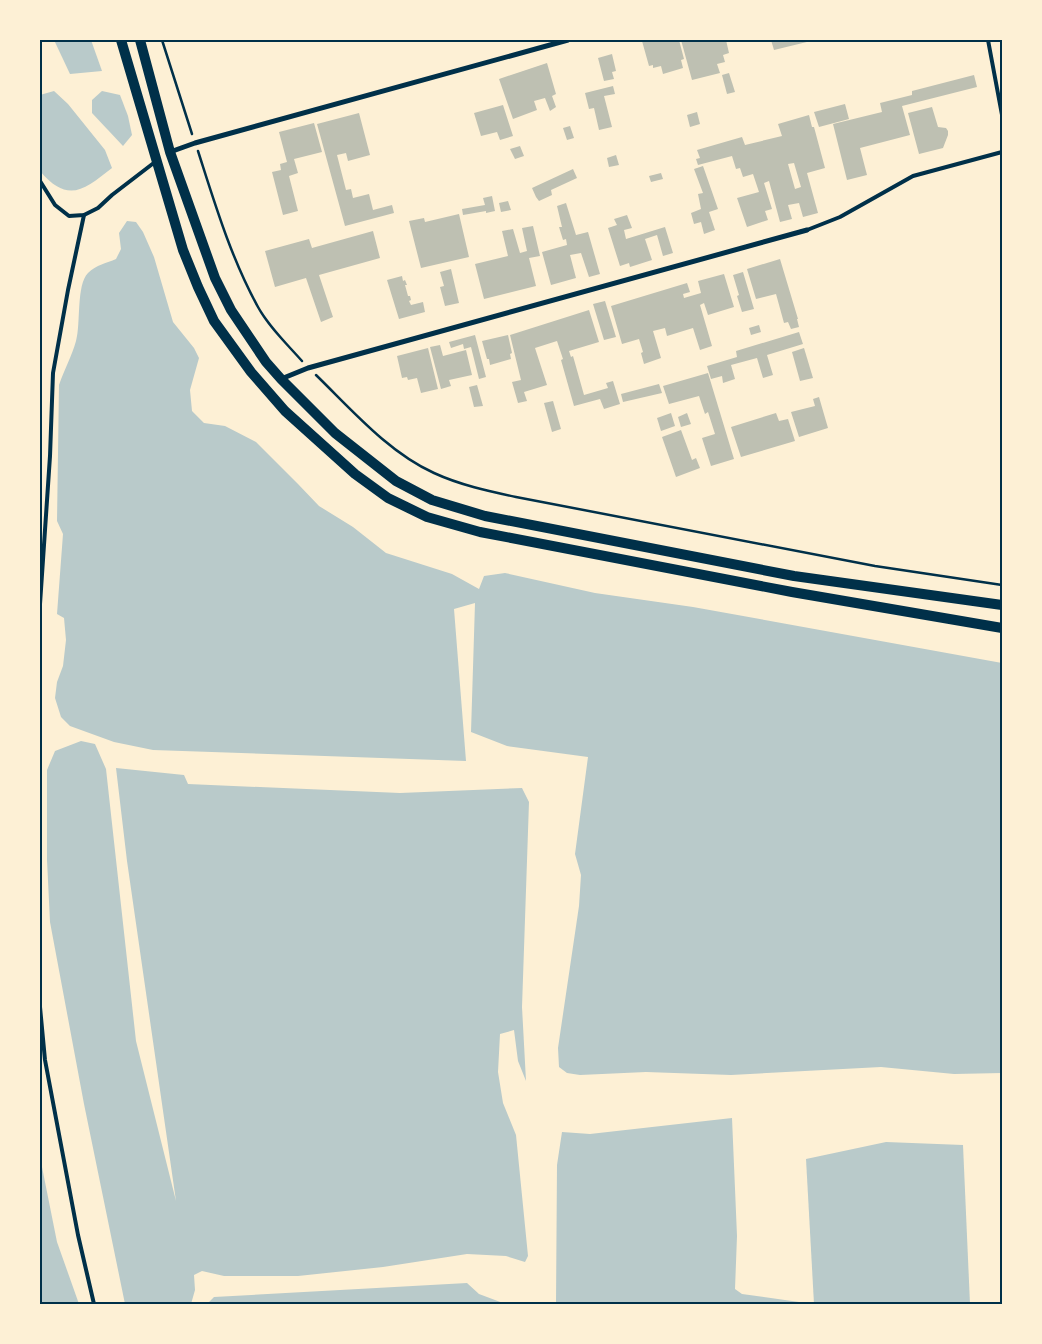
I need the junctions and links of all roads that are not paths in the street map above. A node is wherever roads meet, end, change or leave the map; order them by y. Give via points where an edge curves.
1 (122, 40) edge
2 (140, 40) edge
3 (568, 40) edge
4 (988, 40) edge
5 (1002, 115) edge
6 (170, 152) junction
7 (1002, 152) edge
8 (157, 161) junction
9 (40, 181) edge
10 (84, 215) junction
11 (808, 230) joint
12 (281, 379) junction
13 (40, 604) edge
14 (1002, 606) edge
15 (1002, 628) edge
16 (40, 1006) edge
17 (94, 1304) edge

1 - 8 main road
2 - 6 main road
3 - 6 street
4 - 5 lane
6 - 12 main road via 215,278 231,310
7 - 11 lane via 913,176 840,217
8 - 10 lane via 98,208
8 - 15 main road via 183,250 214,320 251,372 285,411 355,474 388,498 427,517 480,532 792,592
9 - 10 lane via 56,205 69,216
10 - 13 lane via 53,373
11 - 12 street via 308,368
12 - 14 main road via 364,457 396,481 432,500 485,516 794,576
16 - 17 lane via 46,1070

